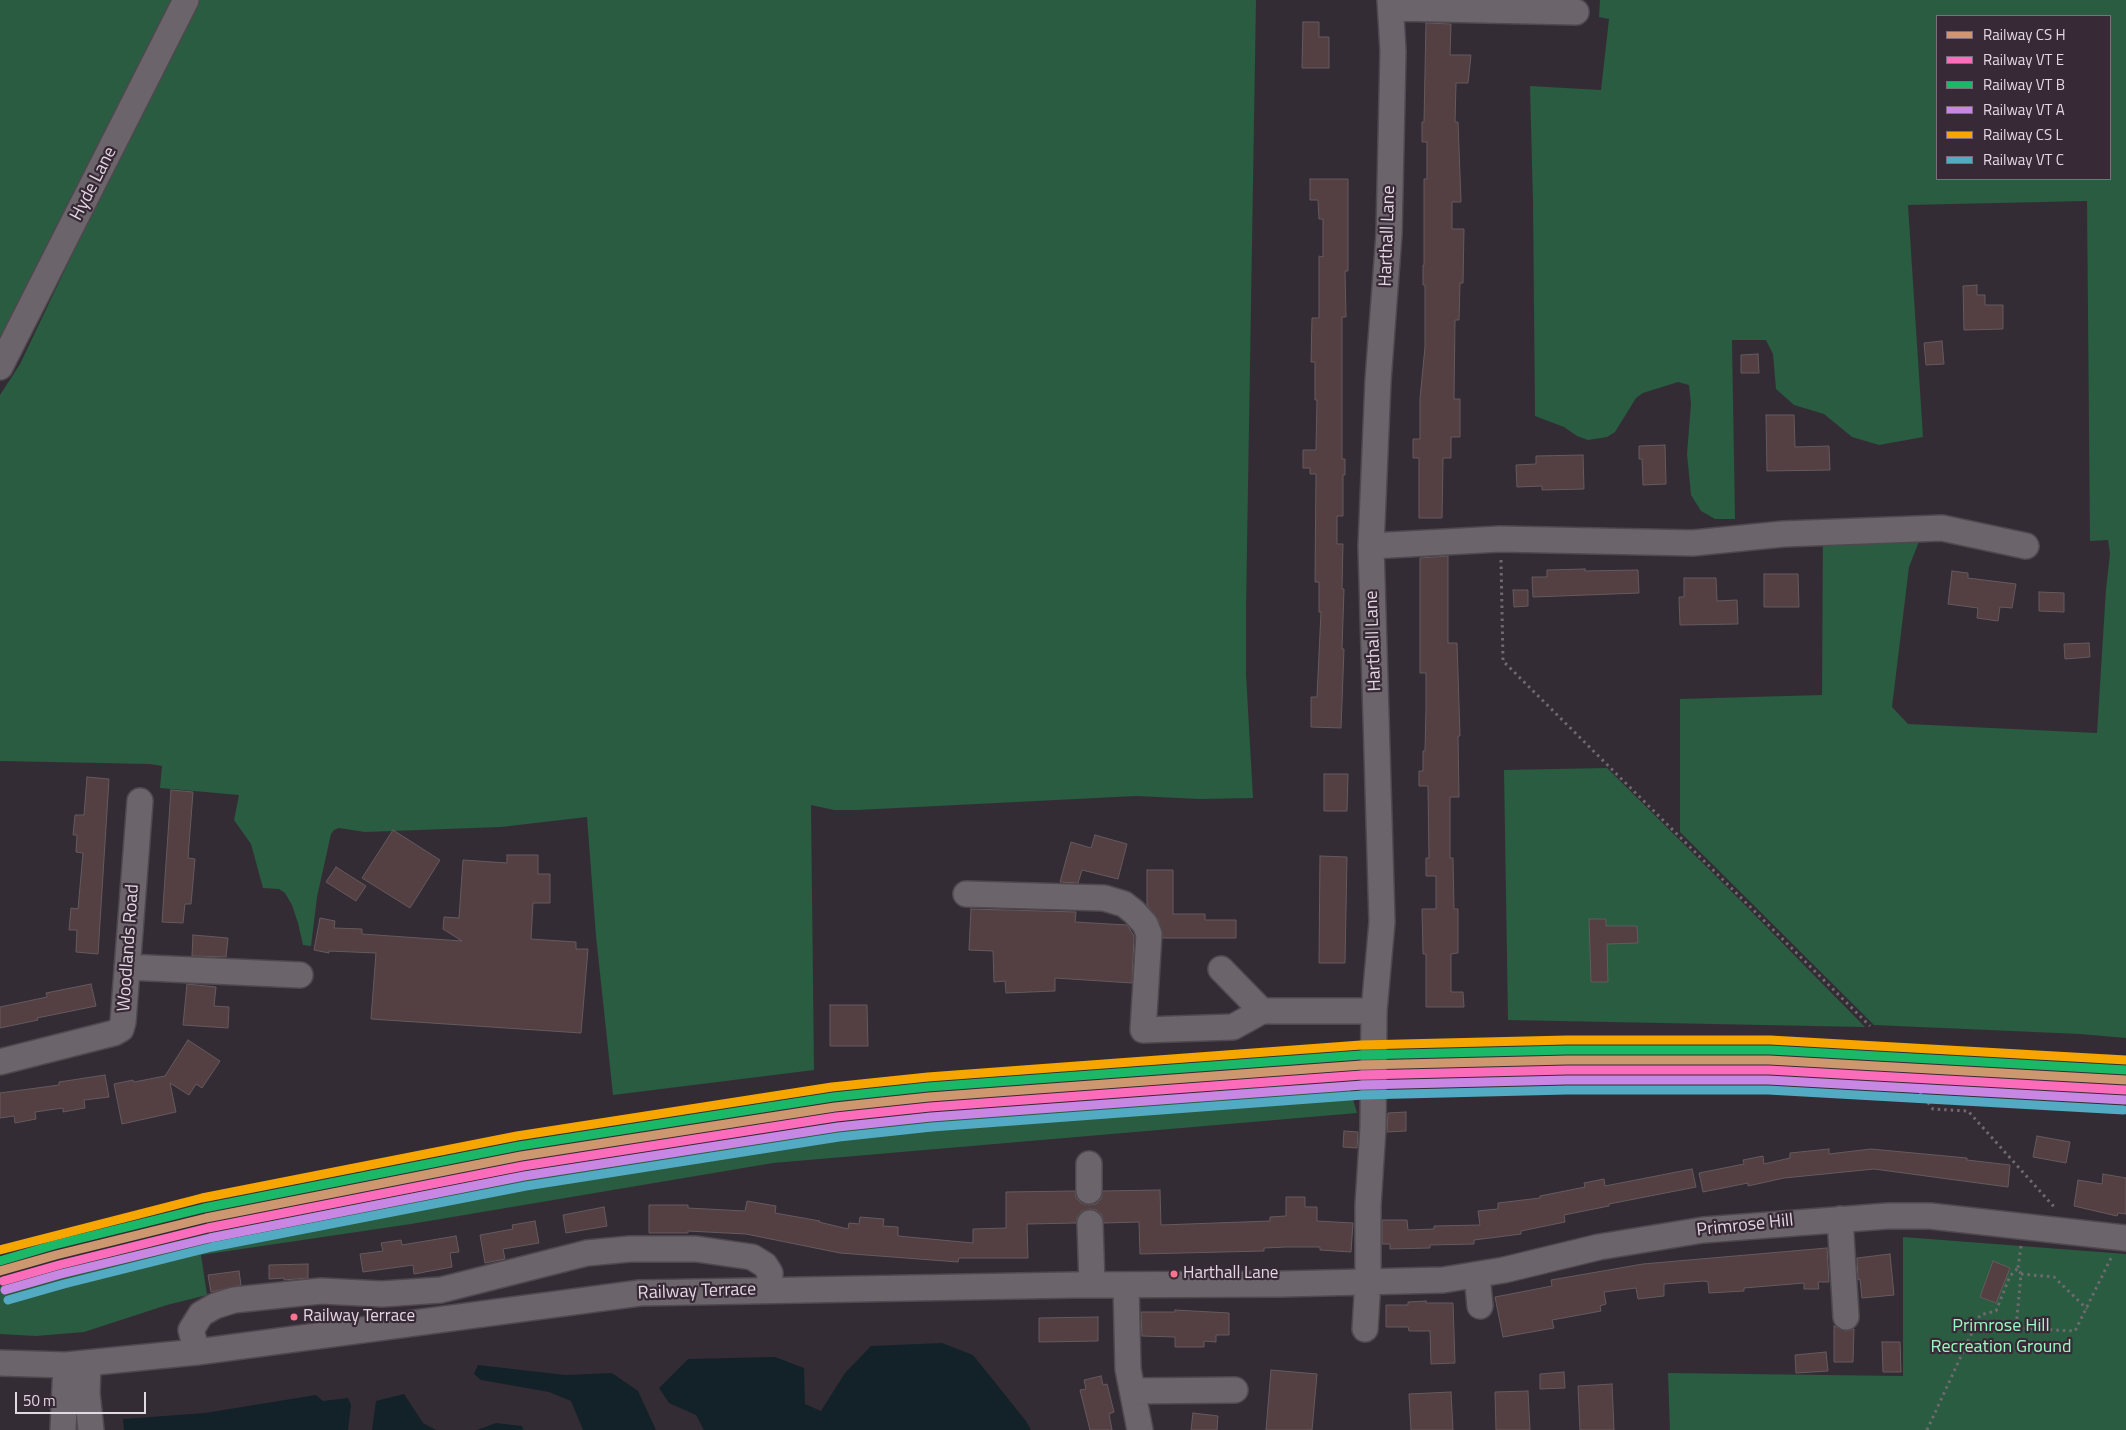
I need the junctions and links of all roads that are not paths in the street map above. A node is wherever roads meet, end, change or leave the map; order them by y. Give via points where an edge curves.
1 (186, 0) edge
2 (1391, 4) edge
3 (1576, 12) dead end
4 (0, 367) edge
5 (1372, 546) junction
6 (2026, 546) dead end
7 (140, 801) dead end
8 (966, 894) dead end
9 (127, 967) junction
10 (1221, 969) dead end
11 (300, 974) dead end
12 (1262, 1011) junction
13 (1374, 1011) junction
14 (0, 1062) edge
15 (1089, 1164) dead end
16 (1089, 1191) dead end
17 (1840, 1218) junction
18 (1090, 1223) dead end
19 (2124, 1238) edge
20 (1477, 1274) junction
21 (1368, 1281) junction
22 (1092, 1285) junction
23 (1126, 1285) junction
24 (769, 1290) junction
25 (1480, 1306) dead end
26 (1846, 1317) dead end
27 (1365, 1330) dead end
28 (197, 1352) junction
29 (0, 1363) edge
30 (77, 1364) junction
31 (1235, 1390) dead end
32 (1133, 1391) junction
33 (63, 1430) edge
34 (91, 1430) edge
35 (1140, 1430) edge

1 - 4 street, Hyde Lane
2 - 3 street
2 - 5 street, Harthall Lane via 1390,234 1378,381
5 - 6 street via 1500,539 1693,543 1783,534 1942,528
5 - 13 street, Harthall Lane via 1382,922
7 - 9 street, Woodlands Road
8 - 12 street via 1104,898 1124,904 1145,924 1149,934 1143,1030 1233,1027
9 - 11 street
9 - 14 street, Woodlands Road via 121,1029
10 - 12 street
12 - 13 street
13 - 21 street, Harthall Lane
15 - 16 street
17 - 19 street, Primrose Hill via 1930,1216
17 - 20 street, Primrose Hill via 1650,1238
17 - 26 street
18 - 22 street
20 - 21 street, Primrose Hill via 1443,1280
20 - 25 street
21 - 23 street, Railway Terrace
21 - 27 street, Harthall Lane
22 - 23 street, Railway Terrace
22 - 24 street, Railway Terrace
23 - 32 street via 1126,1349
24 - 28 street, Railway Terrace via 640,1293
24 - 28 street via 770,1273 765,1265 752,1257 696,1249 587,1253 441,1290 382,1294 321,1291 234,1300 201,1314 191,1330
28 - 30 street, Railway Terrace
29 - 30 street, Railway Terrace
30 - 33 street
30 - 34 street via 87,1393
31 - 32 street
32 - 35 street

